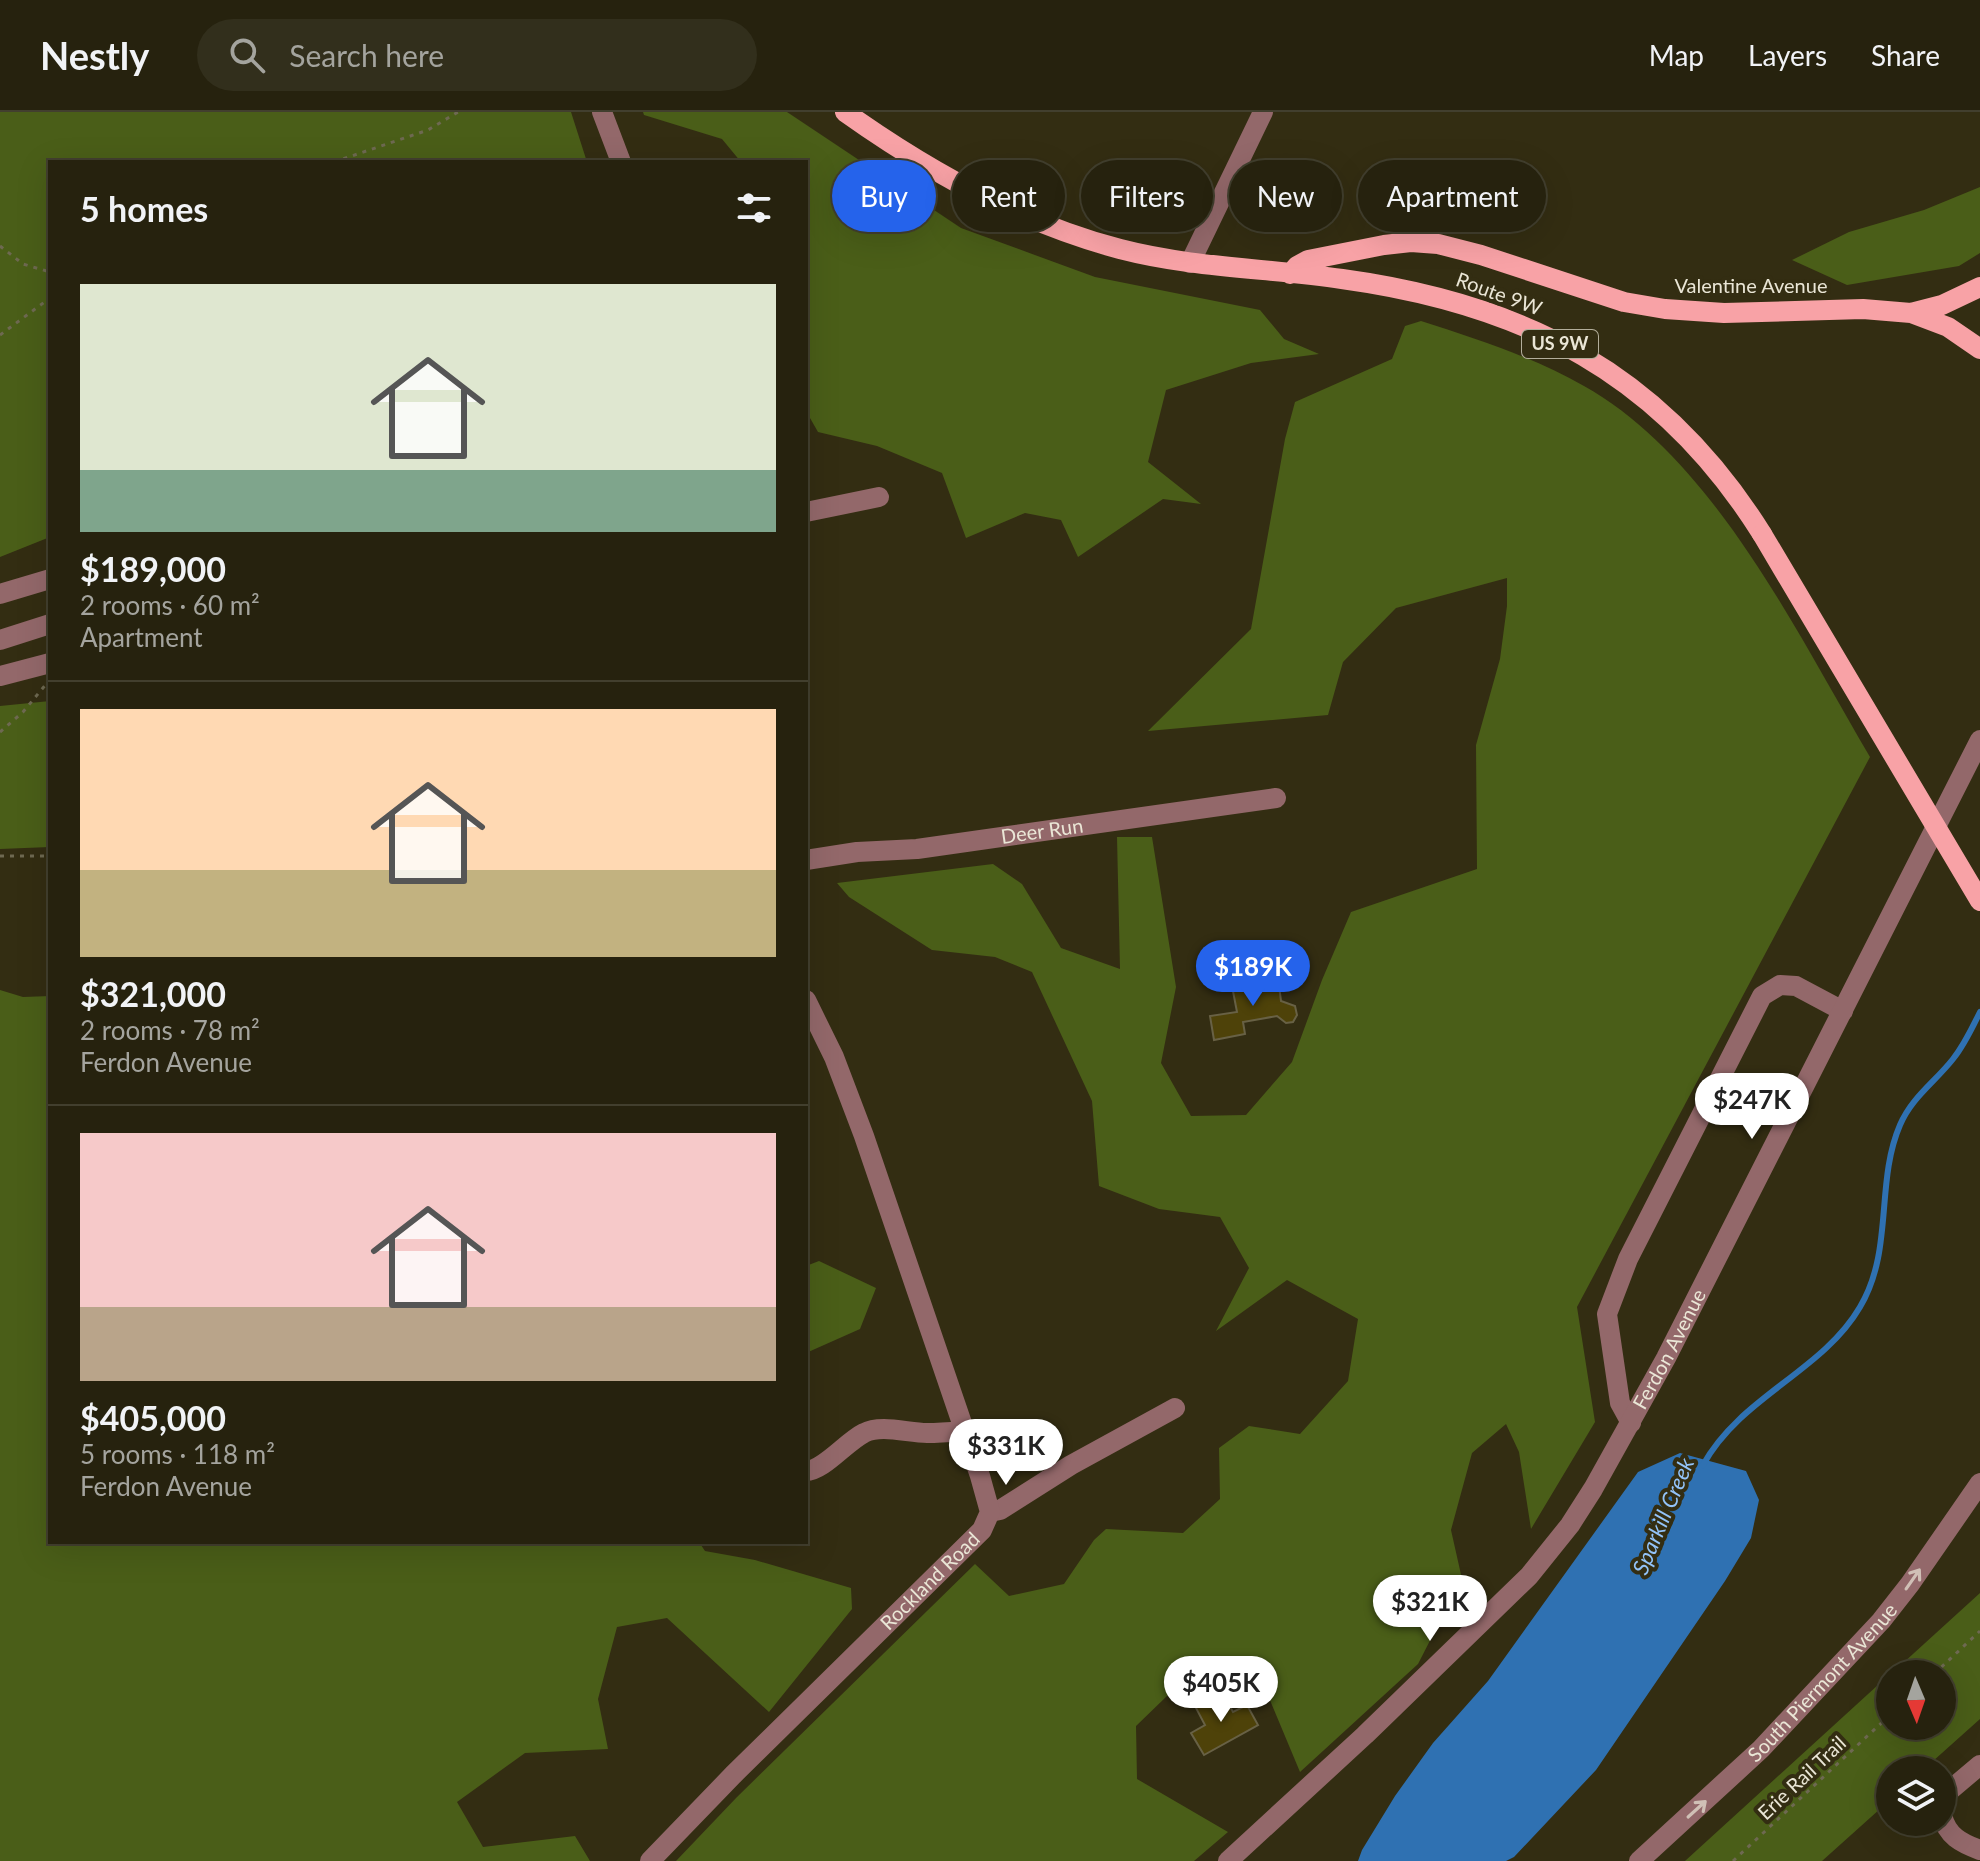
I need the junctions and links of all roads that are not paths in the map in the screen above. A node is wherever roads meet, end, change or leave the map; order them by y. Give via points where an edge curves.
1 (602, 112) edge
2 (845, 112) edge
3 (1263, 112) edge
4 (620, 160) edge
5 (1190, 263) junction
6 (1290, 274) junction
7 (1980, 287) edge
8 (1911, 313) junction
9 (1980, 349) edge
10 (879, 497) dead end
11 (808, 512) edge
12 (48, 580) edge
13 (0, 594) edge
14 (48, 625) edge
15 (0, 640) edge
16 (48, 663) edge
17 (0, 676) edge
18 (1980, 740) edge
19 (1276, 798) dead end
20 (808, 860) edge
21 (1980, 901) edge
22 (808, 1004) edge
23 (1843, 1011) junction
24 (1175, 1408) dead end
25 (1631, 1423) junction
26 (965, 1431) junction
27 (808, 1471) edge
28 (1980, 1483) edge
29 (990, 1512) junction
30 (1980, 1765) edge
31 (1956, 1785) edge
32 (1953, 1836) edge
33 (1980, 1850) edge
34 (650, 1861) edge
35 (1228, 1861) edge
36 (1639, 1861) edge

1 - 4 street
2 - 5 main road, Route 9W / US 9W via 922,163 1019,213 1096,242
3 - 5 street
5 - 6 main road, Route 9W / US 9W
6 - 8 main road, Valentine Avenue via 1308,260 1425,243 1466,250 1604,296 1665,309
6 - 21 main road, Route 9W / US 9W, bridge via 1394,287 1519,325 1591,360 1636,389 1682,430 1762,534
7 - 8 main road
8 - 9 main road, Valentine Avenue via 1948,327
10 - 11 street
12 - 13 street
14 - 15 street
16 - 17 street
18 - 23 street, Ferdon Avenue
19 - 20 street, Deer Run
22 - 26 street, Rockland Road via 864,1136
23 - 25 street, Ferdon Avenue
23 - 25 street via 1796,986 1780,985 1762,996 1628,1259 1607,1314 1620,1403
24 - 29 street
25 - 35 street, Ferdon Avenue via 1570,1525 1508,1599
26 - 27 street via 868,1431
26 - 29 street, Rockland Road
36 -> 28 street, South Piermont Avenue via 1761,1749 1881,1621
29 - 34 street, Rockland Road via 982,1530
30 - 31 street
32 - 33 street

